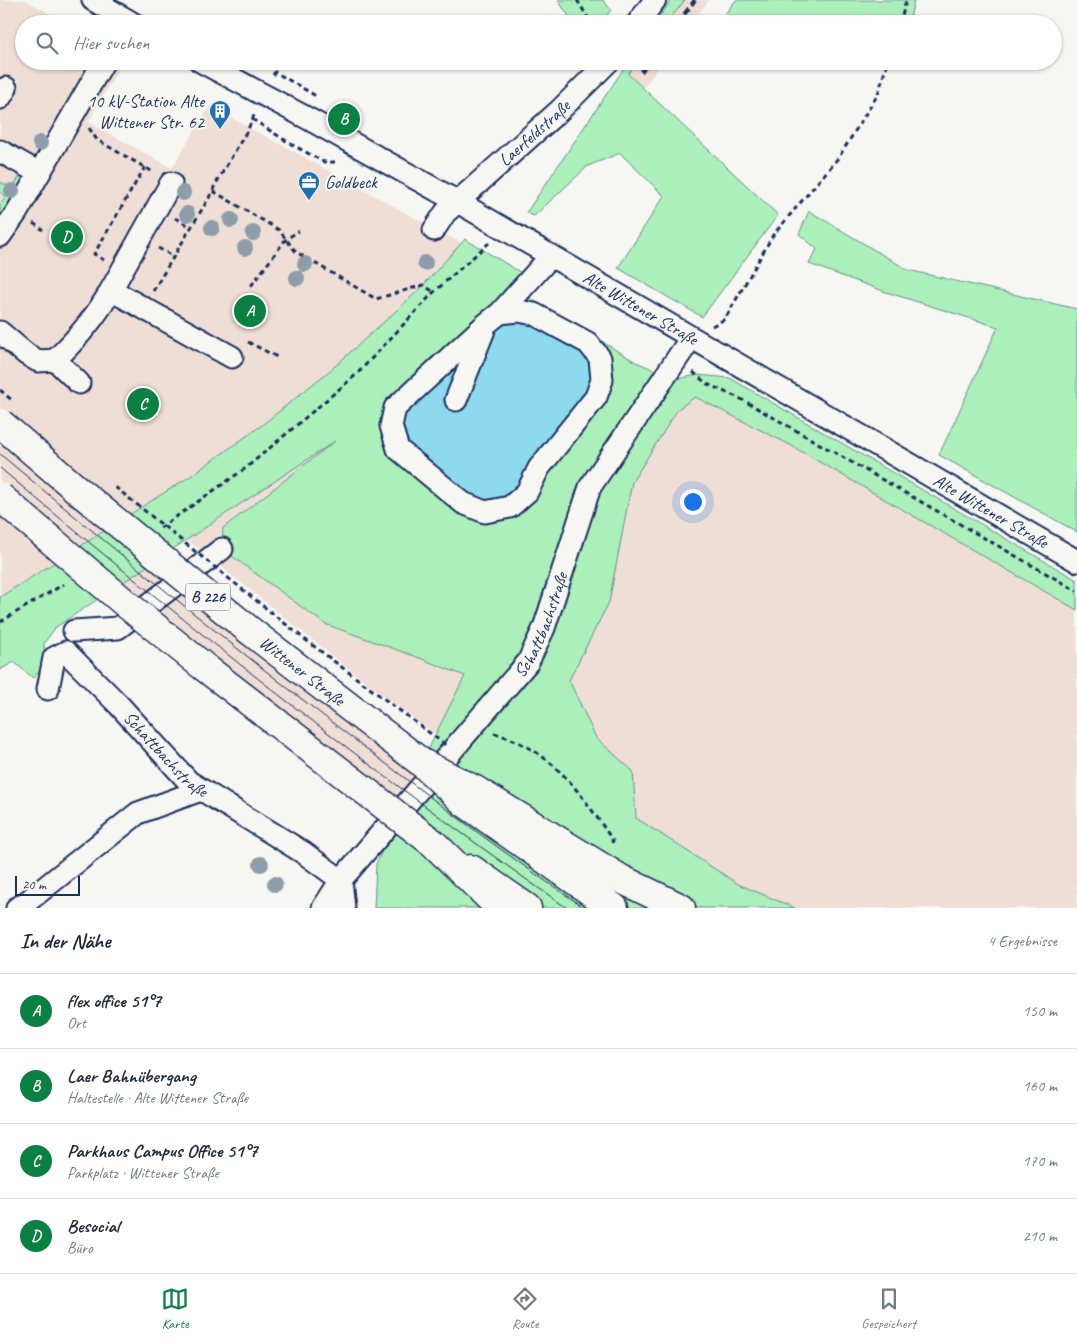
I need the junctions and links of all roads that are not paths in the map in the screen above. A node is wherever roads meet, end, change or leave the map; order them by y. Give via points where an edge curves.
1 (93, 0) edge
2 (655, 0) edge
3 (118, 15) edge
4 (644, 15) edge
5 (99, 70) edge
6 (217, 70) edge
7 (600, 70) edge
8 (0, 151) edge
9 (39, 174) junction
10 (171, 183) dead end
11 (458, 202) junction
12 (434, 230) dead end
13 (0, 236) edge
14 (551, 256) junction
15 (111, 290) junction
16 (493, 318) junction
17 (0, 332) edge
18 (691, 338) junction
19 (232, 357) dead end
20 (55, 360) junction
21 (79, 383) dead end
22 (456, 400) dead end
23 (8, 413) edge
24 (0, 497) edge
25 (222, 549) dead end
26 (1077, 561) edge
27 (74, 631) dead end
28 (48, 689) dead end
29 (201, 790) junction
30 (469, 796) junction
31 (433, 843) junction
32 (340, 880) junction
33 (17, 908) edge
34 (323, 908) edge
35 (344, 908) edge
36 (500, 908) edge
37 (527, 908) edge
38 (614, 908) edge
39 (681, 908) edge

1 - 3 street
2 - 4 street
5 - 9 street
6 - 11 street, Alte Wittener Straße
7 - 11 street, Laerfeldstraße
8 - 9 street
9 - 13 street
10 - 15 street
11 - 12 street, Laerfeldstraße via 445,213
11 - 14 street, Alte Wittener Straße
14 - 16 street
14 - 18 street, Alte Wittener Straße
15 - 19 street
15 - 20 street via 84,331
16 - 16 street via 519,311 534,314 588,343 600,358 602,380 596,397 539,468 528,492 510,507 485,512 463,503 398,449 391,426 396,408
16 - 22 street
17 - 20 street via 38,361
18 - 26 street, Alte Wittener Straße
18 - 32 street, Schattbachstraße via 590,487 544,628 528,662
20 - 21 street
23 - 30 main road, Wittener Straße / B 226, bridge via 80,493 249,630
24 - 31 main road, bridge via 203,666
25 - 27 street via 118,628
28 - 29 street, Schattbachstraße via 54,658 66,652 189,782
29 - 32 street, Schattbachstraße via 304,853
29 - 33 street via 138,813
30 - 38 main road
30 - 39 main road
31 - 36 main road
31 - 37 main road
32 - 34 street, Schattbachstraße
32 - 35 street

